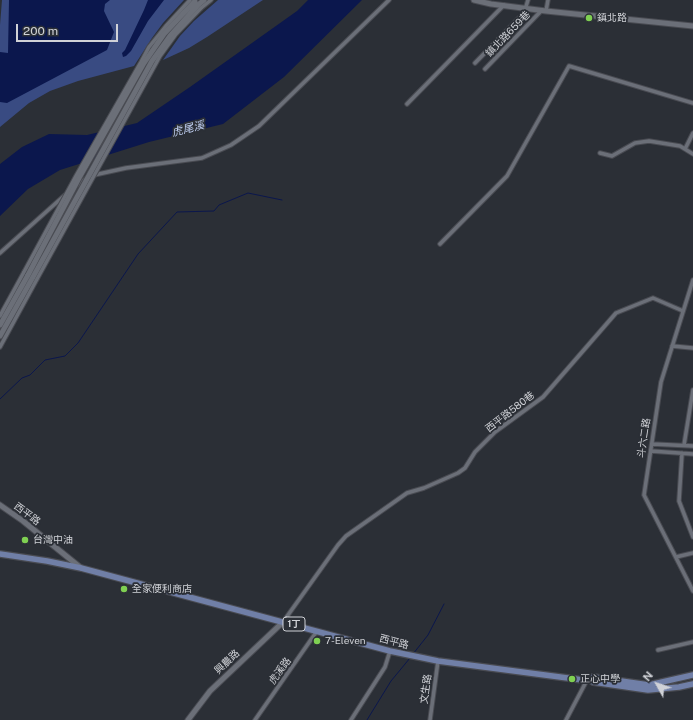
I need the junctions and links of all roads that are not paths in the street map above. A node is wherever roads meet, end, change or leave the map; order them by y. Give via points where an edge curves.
1 (204, 0) edge
2 (211, 0) edge
3 (389, 0) edge
4 (474, 0) edge
5 (528, 0) edge
6 (548, 0) edge
7 (196, 3) edge
8 (504, 5) junction
9 (526, 8) junction
10 (544, 10) junction
11 (693, 26) edge
12 (475, 63) dead end
13 (485, 69) dead end
14 (693, 103) edge
15 (407, 104) dead end
16 (693, 133) edge
17 (685, 149) junction
18 (600, 153) dead end
19 (693, 154) edge
20 (440, 244) dead end
21 (0, 253) edge
22 (30, 276) junction
23 (693, 280) edge
24 (683, 311) junction
25 (0, 316) edge
26 (0, 325) edge
27 (0, 336) edge
28 (672, 346) junction
29 (0, 347) edge
30 (693, 348) edge
31 (693, 390) edge
32 (652, 444) junction
33 (684, 445) junction
34 (693, 446) edge
35 (651, 451) junction
36 (682, 453) junction
37 (693, 454) edge
38 (0, 505) edge
39 (693, 537) edge
40 (693, 553) edge
41 (0, 554) edge
42 (676, 557) junction
43 (81, 568) junction
44 (691, 584) edge
45 (693, 591) edge
46 (283, 622) junction
47 (317, 631) junction
48 (693, 642) edge
49 (658, 650) dead end
50 (390, 651) junction
51 (438, 661) junction
52 (693, 675) edge
53 (588, 680) junction
54 (693, 684) edge
55 (188, 720) edge
56 (255, 720) edge
57 (351, 720) edge
58 (430, 720) edge
59 (566, 720) edge

1 - 7 main road
2 - 7 street
3 - 21 street via 259,126 231,145 202,158 126,168 98,173 87,178
4 - 8 main road
5 - 9 street
6 - 10 street
7 - 22 main road, bridge via 152,61
7 - 22 street, bridge via 166,26 149,48 76,176
8 - 9 main road
8 - 15 street
9 - 10 main road
9 - 12 street
10 - 11 main road
10 - 13 street, 鎮北路659巷
14 - 20 street via 569,66 507,176
16 - 17 street
17 - 18 street via 649,141 635,143 612,156
17 - 19 street
22 - 25 street
22 - 26 main road
22 - 27 main road
22 - 29 street
23 - 24 street, 斗六二路
24 - 28 street, 斗六二路
24 - 46 street, 西平路580巷 via 652,298 616,313 543,397 495,432 475,452 465,468 424,488 407,493 346,536
28 - 30 street
28 - 32 street, 斗六二路 via 660,382
31 - 33 street
32 - 33 street
32 - 35 street, 斗六二路
33 - 34 street
35 - 36 street
35 - 42 street, 斗六二路 via 644,495
36 - 37 street
36 - 39 street via 679,501
38 - 43 main road, 西平路
40 - 42 street
41 - 43 main road, 西平路 / 1丁 via 47,560
42 - 44 street, 斗六二路
43 - 46 main road, 西平路 / 1丁
44 - 45 street, 斗六二路
46 - 47 main road, 西平路 / 1丁
46 - 55 main road, 興農路 via 210,691
47 - 50 main road, 西平路 / 1丁
47 - 56 street, 虎溪路
48 - 49 street
50 - 51 main road, 西平路 / 1丁
50 - 57 street via 385,667
51 - 53 main road, 西平路 / 1丁
51 - 58 street, 文生路
52 - 53 main road, 西平路 / 1丁 via 649,685 593,677
53 - 54 main road, 西平路 / 1丁 via 648,690
53 - 59 street

